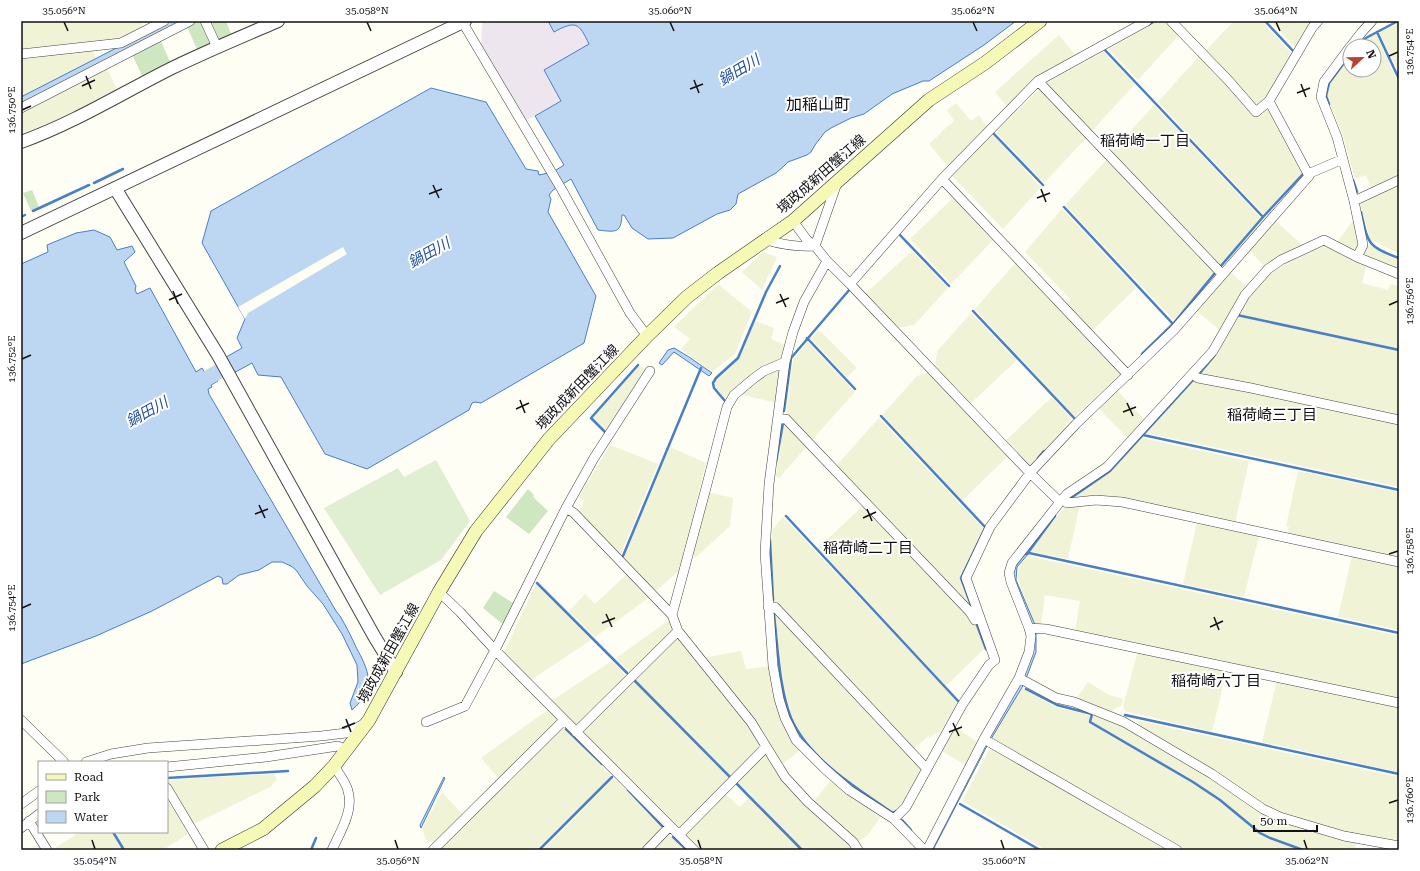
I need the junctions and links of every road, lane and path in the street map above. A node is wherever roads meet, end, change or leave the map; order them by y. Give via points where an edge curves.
1 (164, 21) edge
2 (190, 21) edge
3 (205, 21) edge
4 (278, 21) edge
5 (1040, 21) edge
6 (1147, 21) edge
7 (1171, 21) edge
8 (1318, 21) edge
9 (1372, 21) edge
10 (464, 22) edge
11 (1357, 38) edge
12 (217, 47) junction
13 (21, 54) edge
14 (1342, 58) edge
15 (1038, 81) junction
16 (1269, 101) junction
17 (21, 108) edge
18 (21, 142) edge
19 (1343, 159) junction
20 (1308, 174) junction
21 (942, 179) junction
22 (1399, 180) edge
23 (838, 181) junction
24 (116, 188) junction
25 (1354, 201) junction
26 (793, 221) junction
27 (21, 233) edge
28 (766, 240) junction
29 (815, 246) junction
30 (1357, 257) junction
31 (827, 261) junction
32 (1222, 274) junction
33 (1399, 274) edge
34 (850, 284) junction
35 (647, 336) junction
36 (785, 362) junction
37 (650, 371) dead end
38 (1192, 374) junction
39 (1128, 375) junction
40 (778, 418) junction
41 (1399, 420) edge
42 (1030, 473) junction
43 (1064, 501) junction
44 (566, 508) junction
45 (1399, 562) edge
46 (439, 592) junction
47 (768, 607) junction
48 (672, 614) junction
49 (979, 618) junction
50 (1033, 628) junction
51 (678, 631) junction
52 (495, 650) junction
53 (396, 672) junction
54 (1023, 680) junction
55 (1399, 704) edge
56 (21, 720) edge
57 (564, 720) junction
58 (426, 722) dead end
59 (367, 723) junction
60 (576, 732) junction
61 (986, 741) junction
62 (766, 747) junction
63 (347, 750) junction
64 (63, 761) edge
65 (89, 761) edge
66 (334, 766) junction
67 (168, 767) edge
68 (927, 769) junction
69 (168, 790) edge
70 (38, 792) edge
71 (21, 804) edge
72 (38, 815) edge
73 (894, 819) junction
74 (29, 821) junction
75 (670, 826) junction
76 (21, 828) edge
77 (679, 835) junction
78 (1399, 845) edge
79 (47, 850) edge
80 (204, 850) edge
81 (222, 850) edge
82 (332, 850) edge
83 (433, 850) edge
84 (647, 850) edge
85 (694, 850) edge
86 (858, 850) edge
87 (924, 850) edge
88 (927, 850) edge
89 (1177, 850) edge
90 (1398, 850) edge

1 - 13 street via 121,43
2 - 17 street
3 - 12 street
4 - 12 street
5 - 23 main road, 境政成新田蟹江線 via 985,63 928,100
6 - 15 street
7 - 16 street via 1256,112
8 - 16 street
9 - 11 street
10 - 24 street
10 - 35 street via 630,313
12 - 18 street via 65,124
14 - 19 street via 1324,82 1321,96
15 - 21 street
15 - 32 street
16 - 20 street
19 - 20 street
19 - 25 street
20 - 32 street via 1309,176
21 - 34 street
21 - 39 street
22 - 25 street
23 - 26 main road, 境政成新田蟹江線
23 - 29 street
24 - 27 street
24 - 53 street via 218,356
25 - 30 street via 1363,245
26 - 28 main road, 境政成新田蟹江線
26 - 29 street via 807,240
28 - 29 street via 797,247
28 - 35 main road, 境政成新田蟹江線 via 687,297
29 - 31 street
30 - 33 street
30 - 38 street via 1324,240 1281,260 1268,269 1245,295 1214,351
31 - 34 street
31 - 36 street via 804,302
32 - 39 street via 1174,330
34 - 42 street
35 - 46 main road, 境政成新田蟹江線 via 548,439 476,531
36 - 40 street
36 - 48 street via 753,379 734,394 727,407
37 - 44 street via 594,458
38 - 41 street via 1198,378
38 - 43 street via 1106,467 1067,494
39 - 42 street via 1076,424
40 - 47 street via 766,523
40 - 49 street via 786,419 975,620
42 - 43 street
42 - 49 street via 990,527 966,578
43 - 45 street via 1122,502
43 - 50 street via 1012,563 1009,573
44 - 48 street via 574,513
44 - 52 street
46 - 52 street
46 - 53 main road, 境政成新田蟹江線
47 - 68 street via 775,607
47 - 73 street via 779,700 796,740 848,790
48 - 51 street
49 - 68 street via 995,660 962,705
50 - 54 street
50 - 55 street
51 - 60 street
51 - 62 street via 751,722
52 - 57 street
52 - 58 street via 465,706
53 - 59 main road, 境政成新田蟹江線
54 - 61 street
54 - 78 street via 1056,698 1074,702 1124,722 1212,774 1263,809 1280,817 1344,836
56 - 64 street
57 - 60 street
57 - 83 street
59 - 63 main road, 境政成新田蟹江線
59 - 65 street via 346,733 148,748 111,754
60 - 75 street
61 - 88 street
61 - 89 street
62 - 77 street
62 - 86 street via 785,777 808,802 853,842
63 - 66 main road, 境政成新田蟹江線
63 - 67 street via 338,746 266,757
66 - 81 main road, 境政成新田蟹江線 via 316,786 263,829
66 - 82 street via 348,790 350,802 348,815
68 - 73 street via 906,807
69 - 80 street
70 - 71 street
72 - 74 street
73 - 87 street
74 - 76 street
74 - 79 street
75 - 77 street
75 - 84 street
77 - 85 street
78 - 90 street

